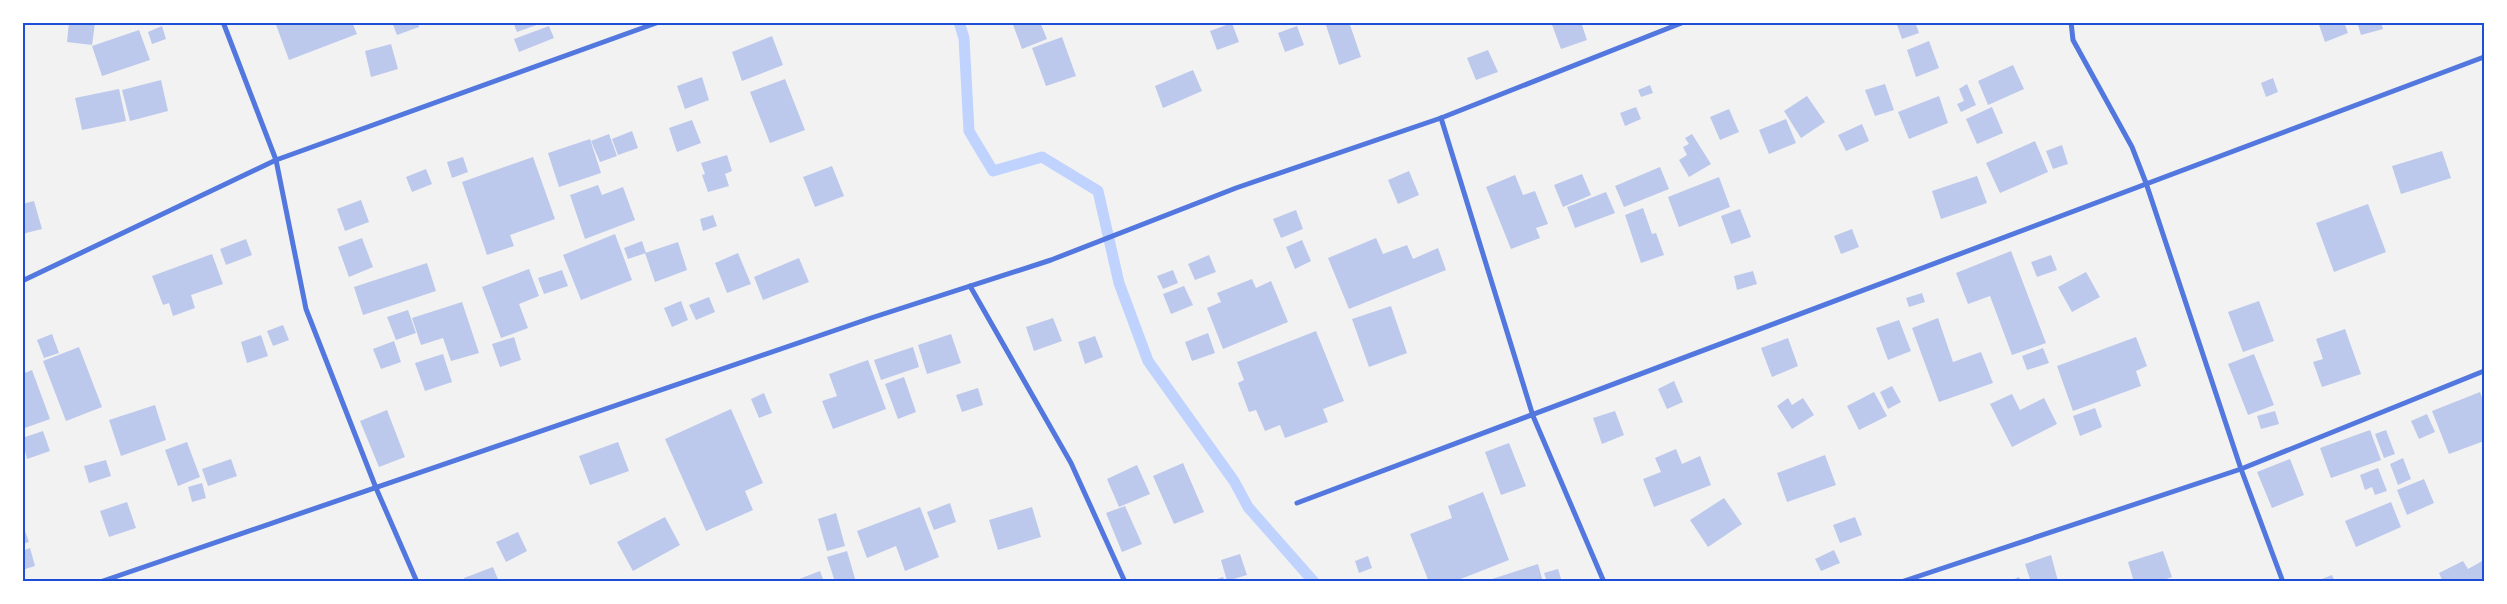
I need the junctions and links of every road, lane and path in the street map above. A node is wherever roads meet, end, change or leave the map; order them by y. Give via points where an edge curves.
1 (223, 22) edge
2 (659, 22) edge
3 (1684, 22) edge
4 (2071, 22) edge
5 (2484, 57) edge
6 (1441, 118) junction
7 (276, 160) junction
8 (2146, 183) junction
9 (22, 281) edge
10 (970, 286) junction
11 (2484, 371) edge
12 (1533, 416) junction
13 (2241, 469) junction
14 (376, 488) junction
15 (1297, 503) dead end
16 (100, 582) edge
17 (417, 582) edge
18 (1125, 582) edge
19 (1604, 582) edge
20 (1901, 582) edge
21 (2283, 582) edge

1 - 7 street
2 - 7 street
3 - 6 street
4 - 8 street via 2073,40 2132,147
5 - 8 street
6 - 10 street via 1236,188 1051,260
6 - 12 street
7 - 9 street
7 - 14 street via 306,309
8 - 12 street
8 - 13 street
10 - 14 street
10 - 18 street via 1071,463
11 - 13 street
12 - 15 street
12 - 19 street
13 - 20 street
13 - 21 street
14 - 16 street
14 - 17 street

